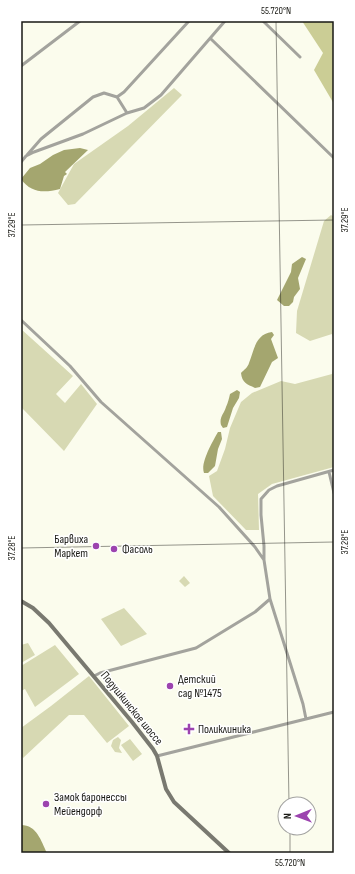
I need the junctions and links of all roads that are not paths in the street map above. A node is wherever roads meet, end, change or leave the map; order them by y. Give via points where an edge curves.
1 (80, 21) edge
2 (189, 21) edge
3 (225, 21) edge
4 (263, 21) edge
5 (211, 39) junction
6 (300, 57) dead end
7 (21, 66) edge
8 (117, 97) junction
9 (127, 113) junction
10 (26, 156) junction
11 (334, 158) edge
12 (21, 162) edge
13 (21, 320) edge
14 (334, 470) edge
15 (329, 472) junction
16 (334, 493) edge
17 (264, 560) junction
18 (270, 599) junction
19 (21, 601) edge
20 (94, 676) junction
21 (334, 712) edge
22 (306, 719) junction
23 (157, 756) junction
24 (229, 853) edge

1 - 7 street
2 - 8 street
3 - 5 street
4 - 6 street
5 - 9 street via 160,95 144,108
5 - 11 street
8 - 9 street
8 - 10 street via 104,93 93,97 41,139
9 - 10 street via 83,134
10 - 12 street
13 - 17 street via 70,366 101,402 219,507
14 - 15 street
15 - 16 street
15 - 17 street via 278,486 264,494 261,499 261,515
17 - 18 street
18 - 20 street via 255,612 196,648
18 - 22 street
19 - 20 main road, Подушкинское шоссе via 40,613
20 - 23 main road, Подушкинское шоссе
21 - 22 street
22 - 23 street
23 - 24 main road, Подушкинское шоссе via 166,790 174,802

